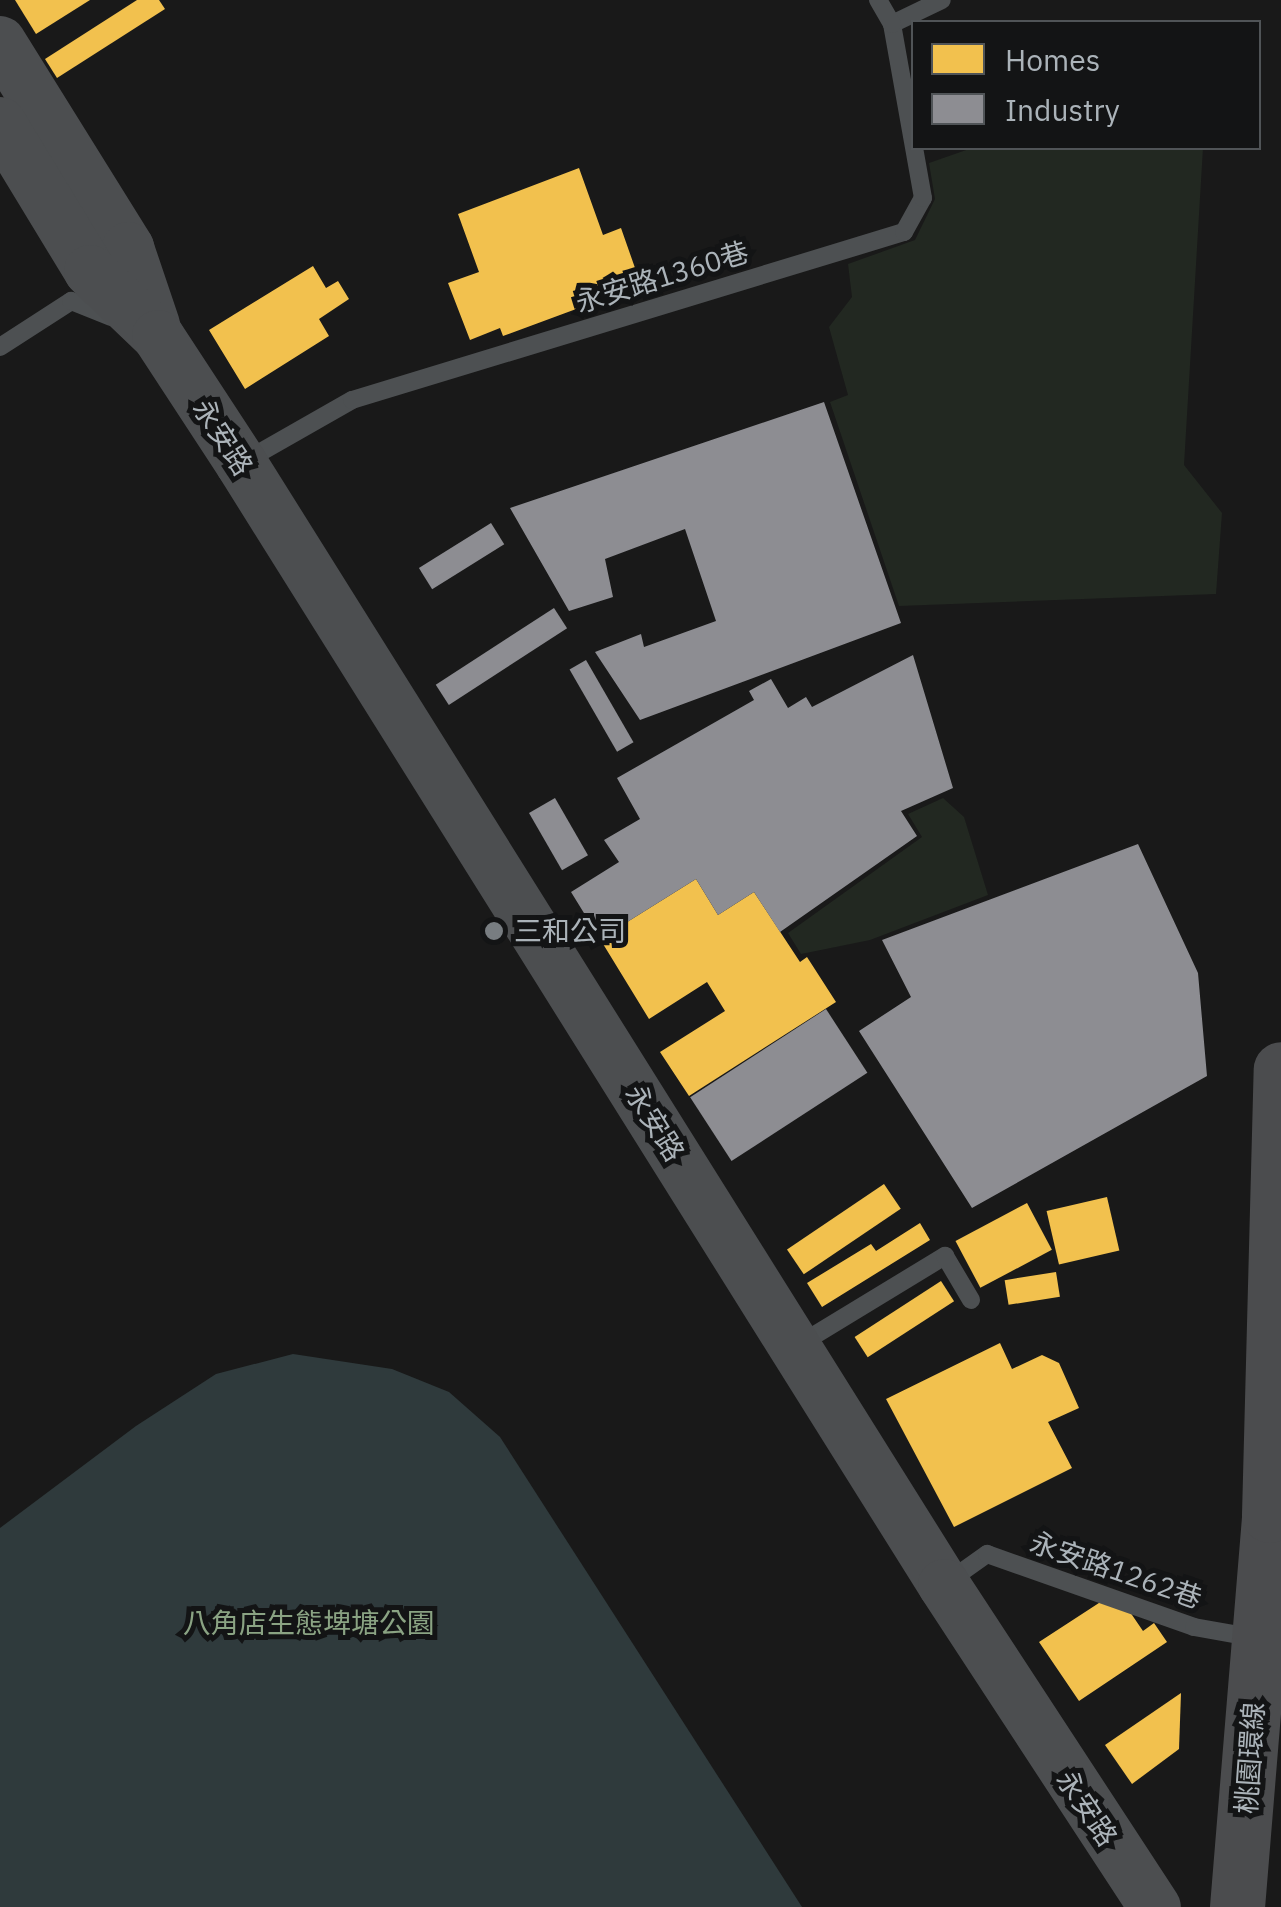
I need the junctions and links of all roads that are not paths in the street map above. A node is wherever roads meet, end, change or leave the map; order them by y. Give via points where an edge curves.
1 (878, 0) edge
2 (942, 0) edge
3 (892, 24) junction
4 (0, 42) edge
5 (0, 123) edge
6 (911, 131) edge
7 (914, 150) edge
8 (158, 336) junction
9 (0, 347) edge
10 (241, 463) junction
11 (1281, 1070) edge
12 (971, 1300) dead end
13 (795, 1347) junction
14 (944, 1585) junction
15 (1281, 1643) edge
16 (1154, 1907) edge
17 (1237, 1907) edge

1 - 3 lane
2 - 3 lane
3 - 6 lane, 永安路1360巷
4 - 8 main road, 永安路 via 128,248
5 - 8 main road, 永安路 via 90,271
7 - 10 lane, 永安路1360巷 via 923,198 904,232 352,400
8 - 9 lane via 71,301
8 - 10 main road, 永安路
10 - 13 main road, 永安路
11 - 17 highway, 桃園環線, bridge via 1268,1515
12 - 13 lane via 946,1256
13 - 14 main road, 永安路
14 - 15 lane, 永安路1262巷 via 986,1554 1194,1627
14 - 16 main road, 永安路

